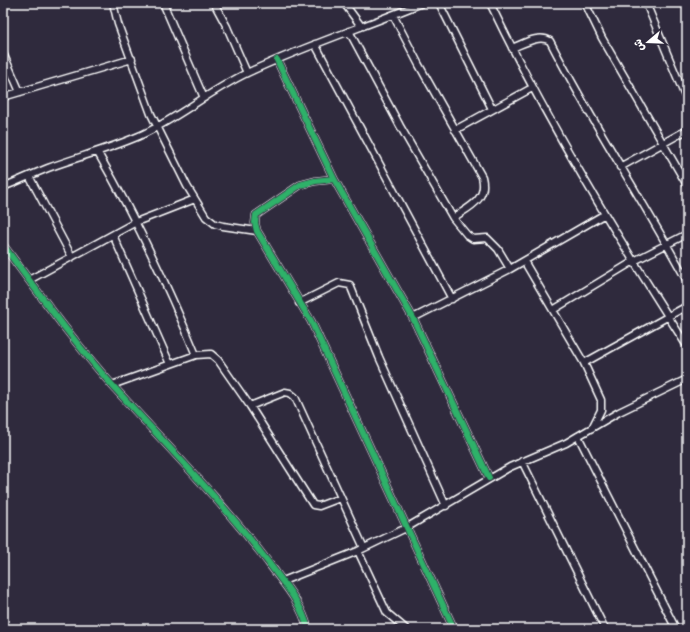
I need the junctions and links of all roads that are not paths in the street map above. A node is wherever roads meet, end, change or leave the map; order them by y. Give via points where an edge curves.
1 (113, 3) edge
2 (163, 3) edge
3 (214, 3) edge
4 (344, 3) edge
5 (422, 3) edge
6 (439, 3) edge
7 (490, 3) edge
8 (585, 3) edge
9 (646, 3) edge
10 (393, 15) junction
11 (361, 26) junction
12 (348, 31) junction
13 (315, 44) junction
14 (512, 48) junction
15 (3, 53) edge
16 (132, 59) junction
17 (277, 60) junction
18 (247, 73) junction
19 (532, 88) junction
20 (20, 92) junction
21 (3, 97) edge
22 (204, 98) junction
23 (687, 101) edge
24 (492, 109) junction
25 (158, 127) junction
26 (455, 130) junction
27 (687, 130) edge
28 (662, 143) junction
29 (98, 153) junction
30 (620, 167) junction
31 (29, 176) junction
32 (334, 179) junction
33 (687, 185) edge
34 (3, 187) edge
35 (194, 199) junction
36 (605, 214) junction
37 (453, 218) junction
38 (136, 222) junction
39 (257, 231) junction
40 (687, 234) edge
41 (113, 235) junction
42 (667, 244) junction
43 (3, 245) edge
44 (72, 257) junction
45 (524, 261) junction
46 (634, 262) junction
47 (510, 269) junction
48 (29, 280) junction
49 (687, 281) edge
50 (452, 299) junction
51 (299, 302) junction
52 (687, 306) edge
53 (553, 310) junction
54 (668, 317) junction
55 (413, 318) junction
56 (687, 346) edge
57 (196, 355) junction
58 (584, 363) junction
59 (170, 364) junction
60 (687, 379) edge
61 (112, 385) junction
62 (250, 406) junction
63 (592, 428) junction
64 (578, 436) junction
65 (522, 461) junction
66 (490, 478) junction
67 (340, 498) junction
68 (446, 506) junction
69 (406, 528) junction
70 (364, 548) junction
71 (358, 551) junction
72 (283, 581) junction
73 (308, 629) edge
74 (406, 629) edge
75 (454, 629) edge
76 (605, 629) edge
77 (676, 629) edge

1 - 16 street via 118,24
2 - 22 street
3 - 18 street
4 - 11 street
5 - 10 street
6 - 24 street
7 - 14 street
8 - 28 street
9 - 23 street
10 - 11 street
10 - 26 street
11 - 12 street
12 - 13 street
12 - 37 street
13 - 17 street
13 - 50 street
14 - 19 street
14 - 30 street via 537,38 550,41
15 - 20 street
16 - 20 street
16 - 25 street via 143,97
17 - 18 street
17 - 32 street
18 - 22 street
19 - 24 street
19 - 36 street
20 - 21 street
22 - 25 street
24 - 26 street
25 - 29 street
25 - 35 street
26 - 37 street via 485,186 481,197 473,205
27 - 28 street
28 - 30 street
28 - 33 street
29 - 31 street
29 - 38 street
30 - 42 street
31 - 34 street
31 - 44 street
32 - 39 street via 300,185 265,207 256,214
32 - 55 street
35 - 38 street
35 - 39 street via 214,224
36 - 45 street
36 - 46 street
37 - 47 street via 473,239 487,238
38 - 41 street
38 - 57 street via 173,299
39 - 51 street
40 - 42 street
41 - 44 street
41 - 59 street
42 - 46 street
42 - 49 street
43 - 48 street
44 - 48 street
45 - 47 street
45 - 53 street
46 - 53 street
46 - 54 street
47 - 50 street
48 - 61 street
50 - 55 street
51 - 68 street via 339,283 350,285 379,357
51 - 69 street via 311,321
52 - 54 street
53 - 58 street
54 - 56 street
54 - 58 street
55 - 66 street
57 - 59 street
57 - 62 street via 211,354 218,360
58 - 63 street via 601,400 601,410
59 - 61 street
60 - 63 street
61 - 72 street via 222,504
62 - 67 street via 313,505 319,506
62 - 67 street via 285,392 294,397
63 - 64 street
64 - 65 street via 548,452
64 - 77 street
65 - 66 street
65 - 76 street
66 - 68 street
67 - 70 street
68 - 69 street
69 - 70 street
69 - 75 street
70 - 71 street
71 - 72 street
71 - 74 street via 387,613
72 - 73 street via 299,606

